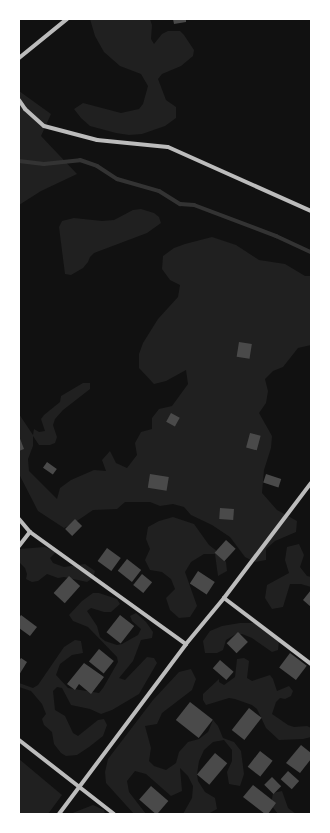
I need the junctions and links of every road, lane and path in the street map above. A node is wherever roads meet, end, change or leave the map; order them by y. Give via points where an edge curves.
1 (67, 19) edge
2 (19, 58) edge
3 (19, 100) edge
4 (311, 210) edge
5 (311, 483) edge
6 (19, 519) edge
7 (30, 532) junction
8 (19, 546) edge
9 (224, 598) junction
10 (186, 644) junction
11 (311, 664) edge
12 (19, 740) edge
13 (80, 786) junction
14 (59, 814) edge
15 (114, 814) edge

1 - 2 street
3 - 4 street via 44,126 96,140 168,147
5 - 9 street
6 - 7 street
7 - 8 street
7 - 10 street
9 - 10 street
9 - 11 street
10 - 13 street
12 - 13 street
13 - 14 street
13 - 15 street

